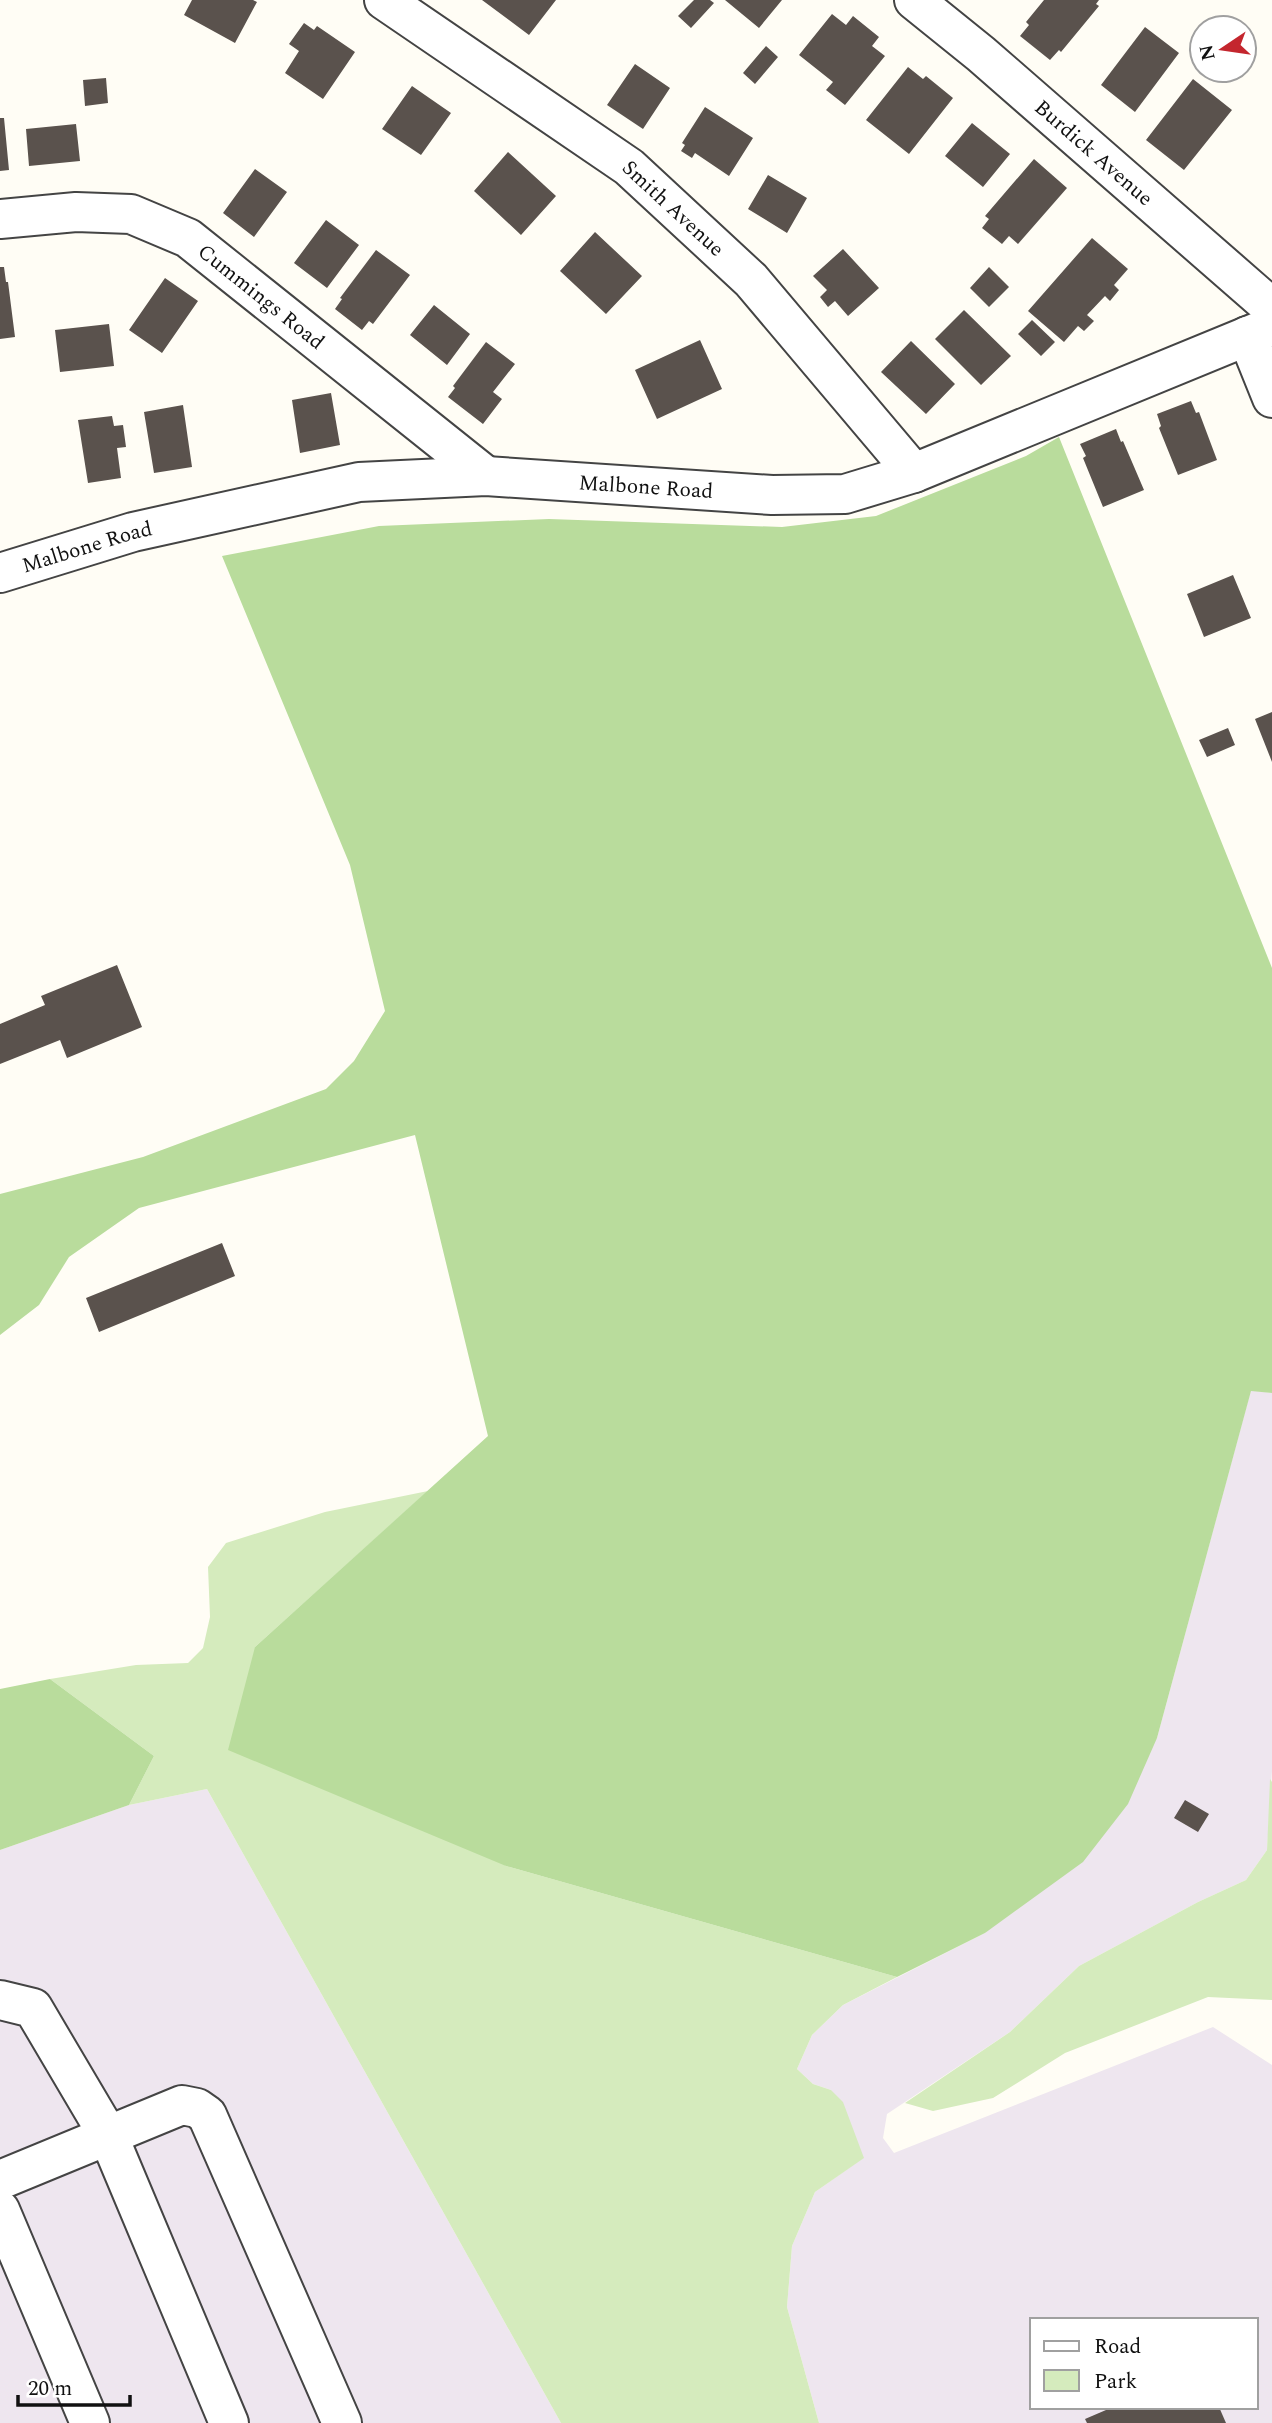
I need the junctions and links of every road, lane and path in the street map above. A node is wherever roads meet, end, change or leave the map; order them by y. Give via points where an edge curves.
1 (384, 0) edge
2 (914, 0) edge
3 (0, 219) edge
4 (1272, 308) edge
5 (1259, 331) edge
6 (1272, 398) edge
7 (914, 473) junction
8 (486, 476) junction
9 (0, 573) edge
10 (0, 2000) edge
11 (107, 2135) junction
12 (0, 2180) edge
13 (0, 2210) edge
14 (90, 2423) edge
15 (229, 2423) edge
16 (342, 2423) edge

1 - 7 street, Smith Avenue via 629,167 751,280
2 - 4 street, Burdick Avenue
3 - 8 street, Cummings Road via 76,212 131,214 188,238
5 - 6 street
5 - 7 street, Malbone Road
7 - 8 street, Malbone Road via 845,494 772,495
8 - 9 street, Malbone Road via 359,482 133,532
10 - 11 street via 33,2008
11 - 12 street
11 - 15 street
11 - 16 street via 182,2105 207,2115
13 - 14 street

